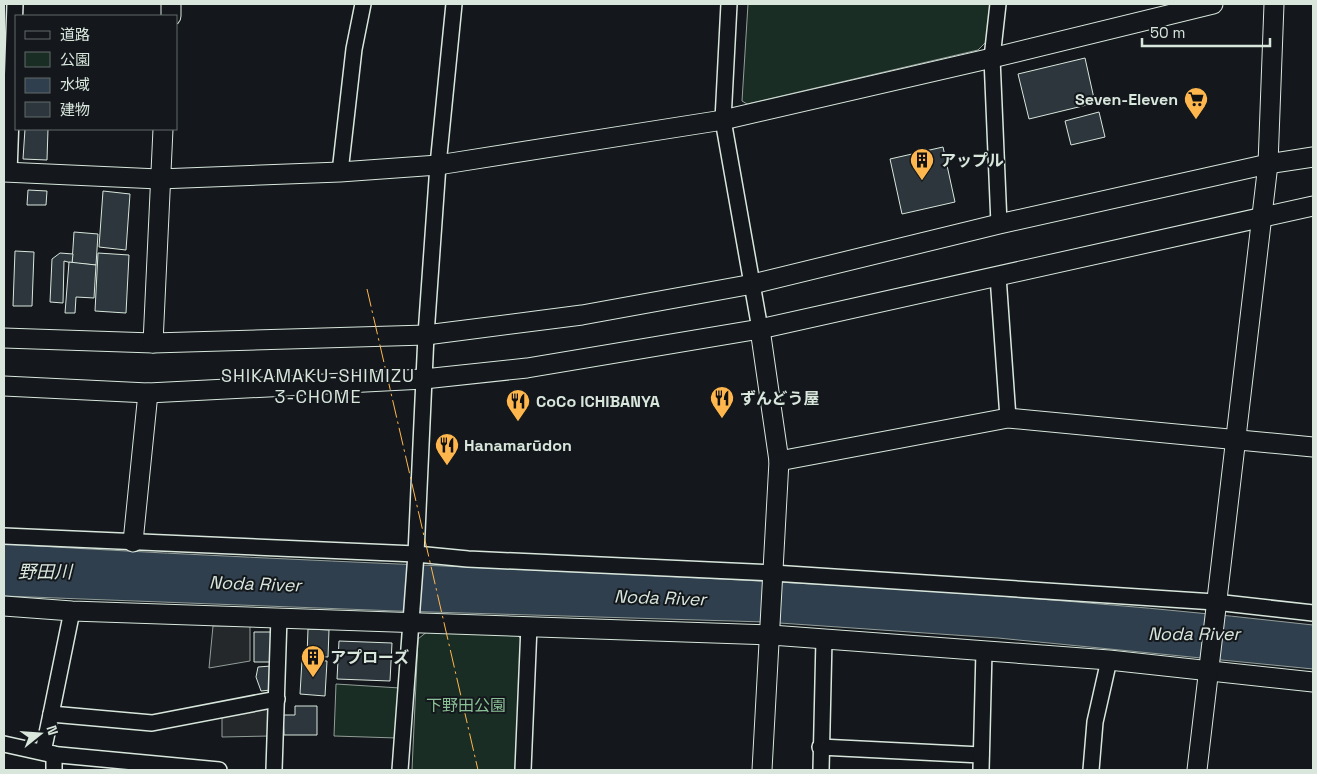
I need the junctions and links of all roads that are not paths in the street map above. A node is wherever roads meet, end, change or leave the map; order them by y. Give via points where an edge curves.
1 (15, 4) edge
2 (363, 4) edge
3 (454, 4) edge
4 (729, 4) edge
5 (998, 4) edge
6 (1213, 4) edge
7 (1274, 4) edge
8 (992, 58) junction
9 (723, 120) junction
10 (163, 130) edge
11 (1313, 158) edge
12 (1268, 164) junction
13 (438, 165) junction
14 (340, 172) junction
15 (6, 173) edge
16 (159, 179) junction
17 (1313, 206) edge
18 (1261, 217) junction
19 (999, 224) junction
20 (998, 276) junction
21 (754, 284) junction
22 (760, 329) junction
23 (426, 335) junction
24 (4, 338) edge
25 (152, 343) junction
26 (424, 378) junction
27 (4, 386) edge
28 (148, 393) junction
29 (1008, 418) junction
30 (1235, 441) junction
31 (1313, 446) edge
32 (779, 461) junction
33 (4, 536) edge
34 (133, 542) junction
35 (416, 554) junction
36 (773, 573) junction
37 (1215, 602) junction
38 (4, 606) edge
39 (72, 611) junction
40 (1313, 613) edge
41 (279, 618) junction
42 (409, 623) junction
43 (529, 626) junction
44 (771, 634) junction
45 (824, 638) junction
46 (984, 650) junction
47 (1109, 660) junction
48 (1207, 669) junction
49 (1313, 682) edge
50 (277, 699) junction
51 (51, 714) junction
52 (4, 744) edge
53 (820, 748) junction
54 (48, 753) junction
55 (981, 755) junction
56 (54, 770) edge
57 (218, 770) edge
58 (274, 770) edge
59 (400, 770) edge
60 (523, 770) edge
61 (762, 770) edge
62 (820, 770) edge
63 (980, 770) edge
64 (1091, 770) edge
65 (1197, 770) edge

1 - 15 street
2 - 14 street via 354,49
3 - 13 street
4 - 9 street
5 - 8 street
6 - 8 street
7 - 12 street
8 - 9 street
8 - 19 street
9 - 13 street
9 - 21 street
10 - 16 street
11 - 12 street
12 - 18 street
12 - 19 street
13 - 14 street
13 - 23 street
14 - 16 street
15 - 16 street
16 - 25 street
17 - 18 street
18 - 20 street
18 - 30 street
19 - 21 street
20 - 22 street
20 - 29 street
21 - 22 street
21 - 23 street via 582,315
22 - 26 street via 527,368
22 - 32 street
23 - 25 street
23 - 26 street
24 - 25 street
26 - 28 street
26 - 35 street
27 - 28 street
28 - 34 street
29 - 30 street
29 - 32 street
30 - 31 street
30 - 37 street
32 - 36 street
33 - 34 street
34 - 35 street
35 - 36 street
35 - 42 street
36 - 37 street
36 - 44 street
37 - 40 street
37 - 48 street
38 - 39 street
39 - 41 street
39 - 51 street
41 - 42 street
41 - 50 street
42 - 43 street
42 - 59 street
43 - 44 street
43 - 60 street
44 - 45 street
44 - 61 street
45 - 46 street
45 - 53 street
46 - 47 street
46 - 55 street
47 - 48 street
47 - 64 street via 1096,722
48 - 49 street
48 - 65 street
50 - 51 street via 152,723
50 - 58 street
51 - 54 street
52 - 54 street
53 - 55 street
53 - 62 street
54 - 56 street
54 - 57 street
55 - 63 street

